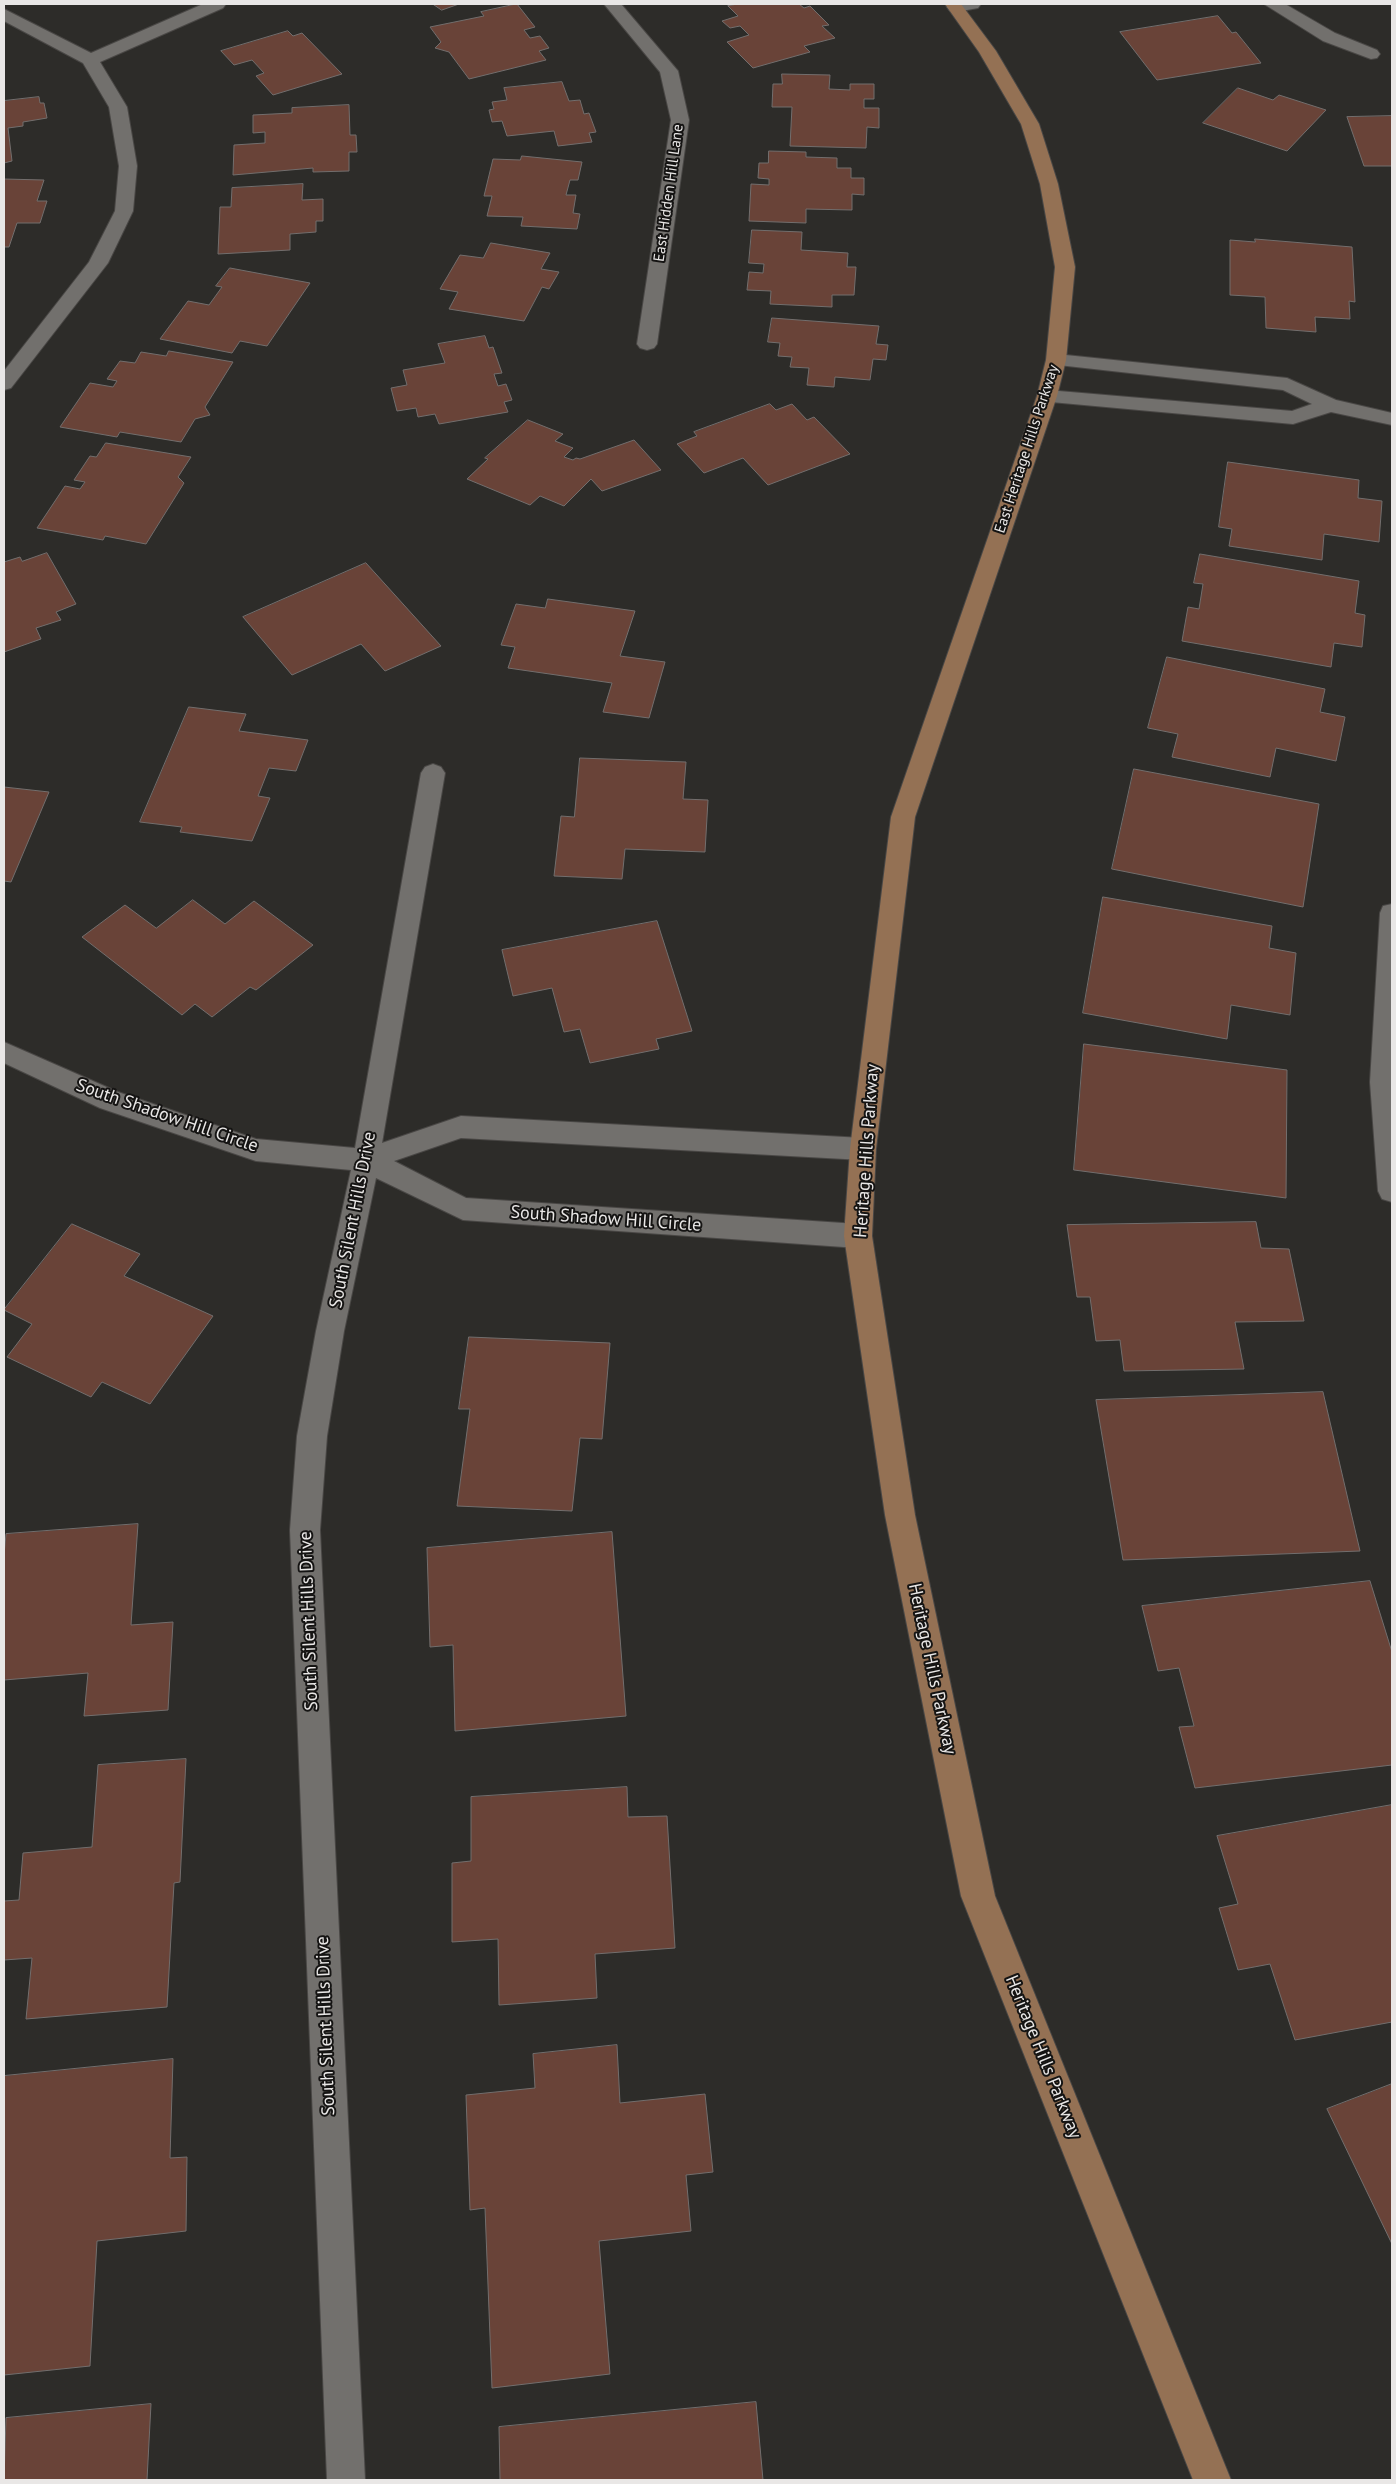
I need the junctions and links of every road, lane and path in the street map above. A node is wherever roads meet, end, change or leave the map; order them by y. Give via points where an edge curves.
1 (217, 4) edge
2 (612, 4) edge
3 (1273, 4) edge
4 (960, 5) edge
5 (4, 14) edge
6 (1371, 54) dead end
7 (90, 60) junction
8 (648, 344) dead end
9 (1056, 360) junction
10 (4, 384) edge
11 (1047, 396) junction
12 (1330, 405) junction
13 (1392, 419) edge
14 (433, 773) dead end
15 (903, 817) joint
16 (1392, 913) edge
17 (4, 1052) edge
18 (863, 1149) junction
19 (366, 1160) junction
20 (1392, 1191) edge
21 (858, 1236) junction
22 (346, 2480) edge
23 (1212, 2480) edge

1 - 7 street
2 - 8 street, East Hidden Hill Lane via 669,71 680,120
3 - 6 street via 1329,37
4 - 9 street, East Heritage Hills Parkway via 1030,124 1049,184 1065,267
5 - 7 street
7 - 10 street via 118,106 128,166 124,211 98,263
9 - 11 street, East Heritage Hills Parkway
9 - 12 street via 1288,384
11 - 12 street via 1293,418
11 - 15 street, East Heritage Hills Parkway
12 - 13 street
14 - 19 street, South Silent Hills Drive
15 - 18 street, Heritage Hills Parkway
16 - 20 street via 1383,1082
17 - 19 street, South Shadow Hill Circle via 109,1100 256,1150
18 - 19 street, South Shadow Hill Circle via 461,1127
18 - 21 street, Heritage Hills Parkway
19 - 21 street, South Shadow Hill Circle via 463,1209
19 - 22 street, South Silent Hills Drive via 312,1436 305,1530
21 - 23 street, Heritage Hills Parkway via 900,1515 978,1896

